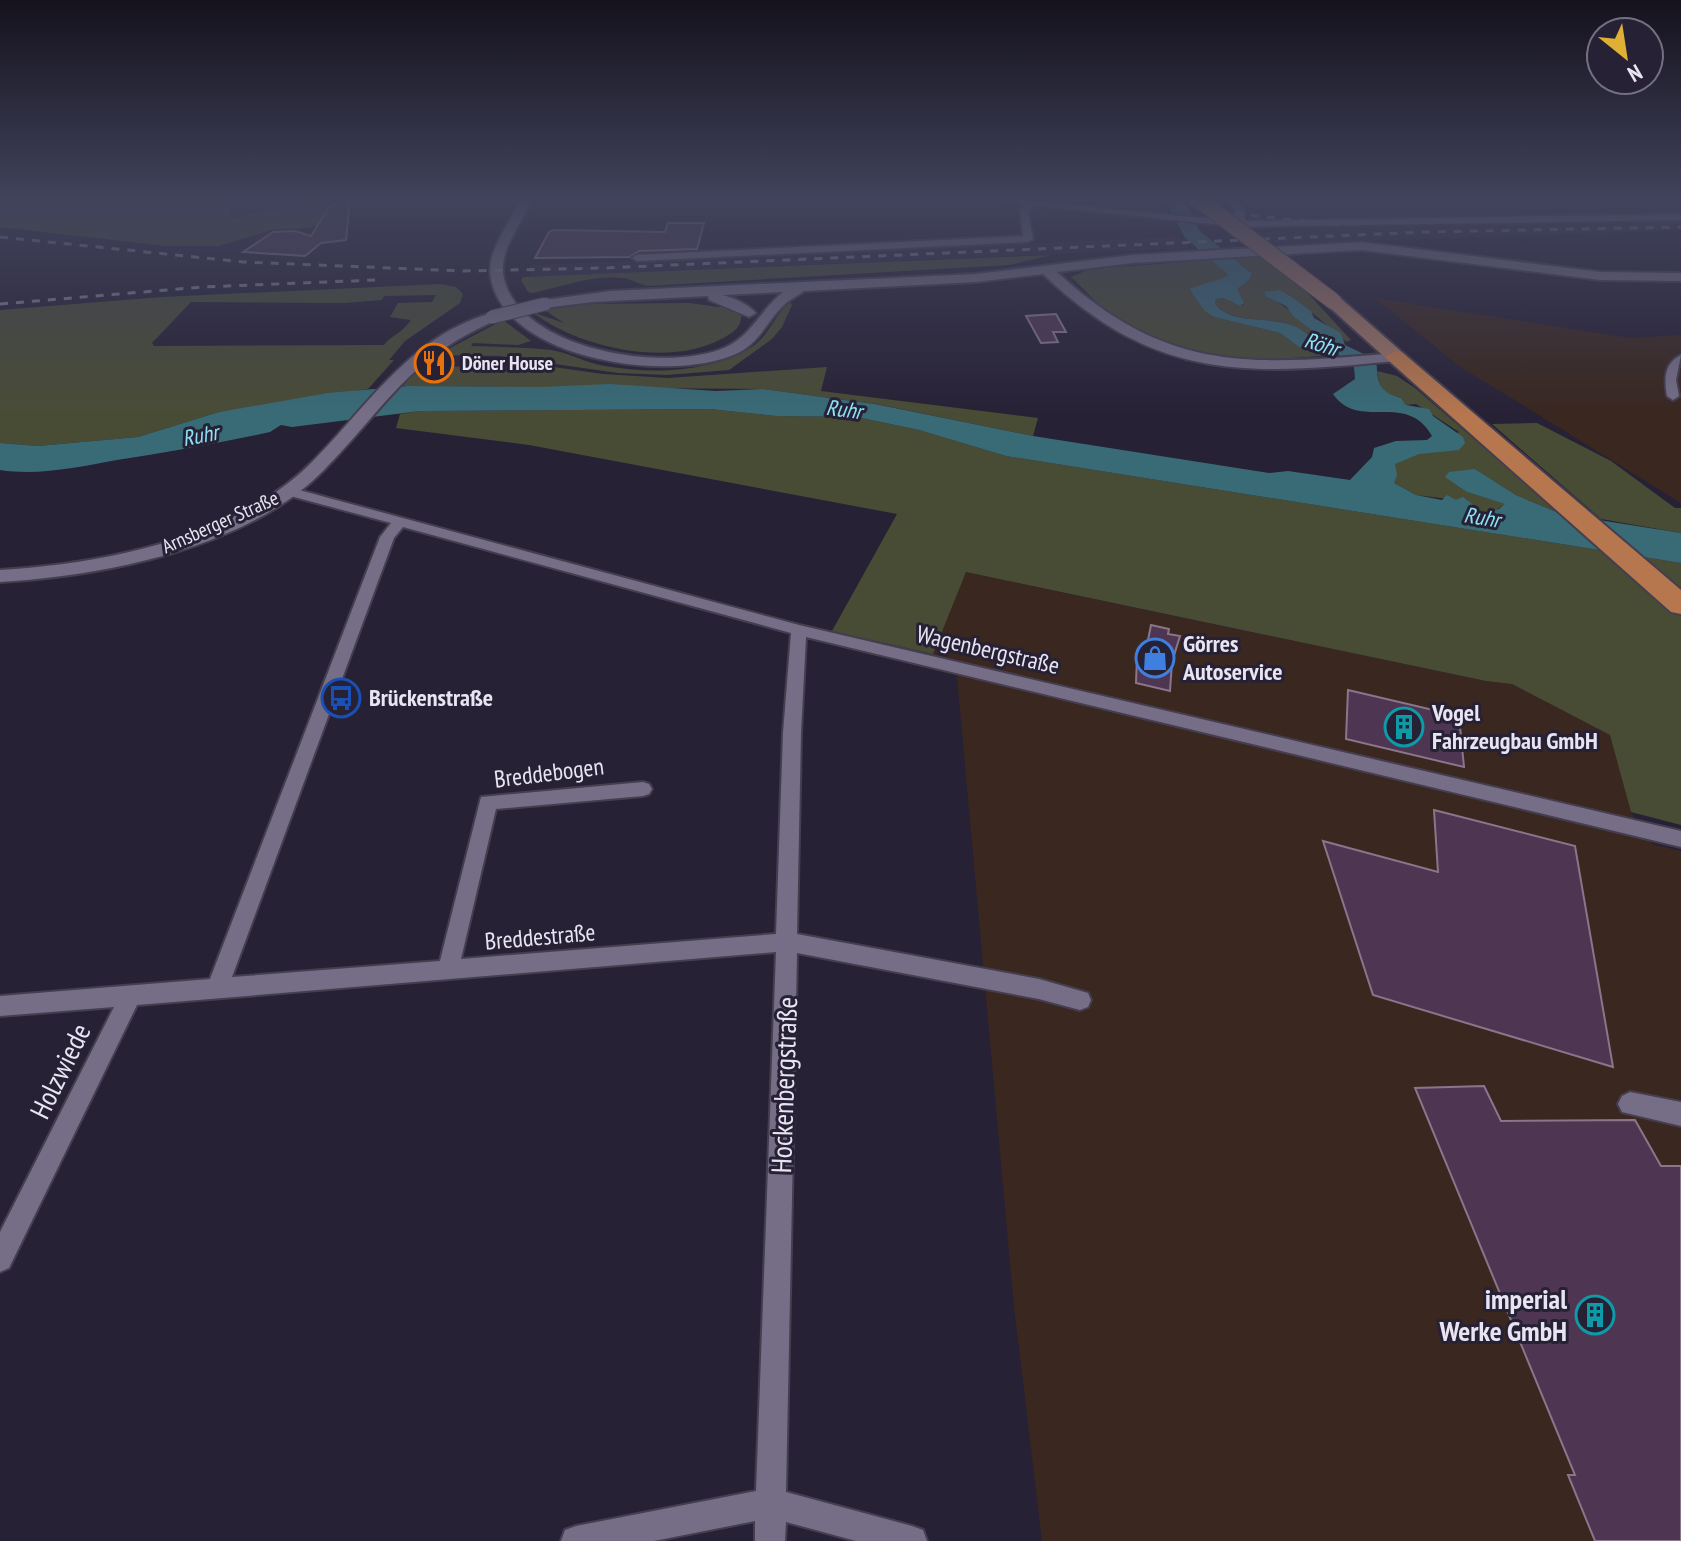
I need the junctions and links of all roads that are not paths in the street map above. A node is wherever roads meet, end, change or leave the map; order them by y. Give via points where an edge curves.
1 (498, 271) edge
2 (1003, 271) edge
3 (1025, 271) edge
4 (1049, 271) edge
5 (1295, 271) edge
6 (1561, 271) edge
7 (1681, 277) edge
8 (808, 287) junction
9 (756, 288) junction
10 (683, 295) junction
11 (594, 298) junction
12 (749, 313) junction
13 (768, 316) junction
14 (1370, 335) junction
15 (590, 351) junction
16 (1396, 357) junction
17 (1681, 358) edge
18 (1352, 361) junction
19 (1673, 396) dead end
20 (288, 491) junction
21 (399, 523) junction
22 (0, 576) edge
23 (1681, 605) edge
24 (799, 630) junction
25 (643, 789) dead end
26 (1681, 839) edge
27 (788, 942) junction
28 (448, 971) junction
29 (217, 988) junction
30 (131, 995) junction
31 (1080, 1000) dead end
32 (0, 1006) edge
33 (1630, 1104) dead end
34 (1681, 1114) edge
35 (0, 1259) edge
36 (771, 1503) junction
37 (576, 1541) edge
38 (770, 1541) edge
39 (912, 1541) edge

1 - 15 street via 510,304 534,326
2 - 9 street
3 - 8 street
4 - 18 street via 1141,340 1208,360 1273,365
5 - 14 main road, bridge
6 - 7 street
8 - 9 street
8 - 13 street via 779,299
9 - 10 street, Arnsberger Straße
9 - 11 street, Arnsberger Straße via 634,291
9 - 12 street
9 - 13 street
10 - 11 street, Arnsberger Straße
10 - 12 street, Arnsberger Straße via 725,300
11 - 20 street, Arnsberger Straße, bridge via 492,317 436,342
12 - 15 street via 736,335 699,351
13 - 15 street via 747,342 702,359 642,363
14 - 16 main road
14 - 18 street
16 - 18 street
16 - 23 highway
17 - 19 street via 1669,378
20 - 21 street, Wagenbergstraße
20 - 22 street, Arnsberger Straße via 201,535 138,556 63,572
21 - 24 street, Wagenbergstraße
21 - 29 street via 387,537
24 - 26 street, Wagenbergstraße
24 - 27 street, Hockenbergstraße
25 - 28 street, Breddebogen via 488,802
27 - 28 street, Breddestraße
27 - 31 street, Breddestraße
27 - 36 street, Hockenbergstraße
28 - 29 street, Breddestraße
29 - 30 street, Breddestraße
30 - 32 street, Breddestraße
30 - 35 street, Holzwiede
33 - 34 street
36 - 37 street
36 - 38 street, Hockenbergstraße
36 - 39 street

